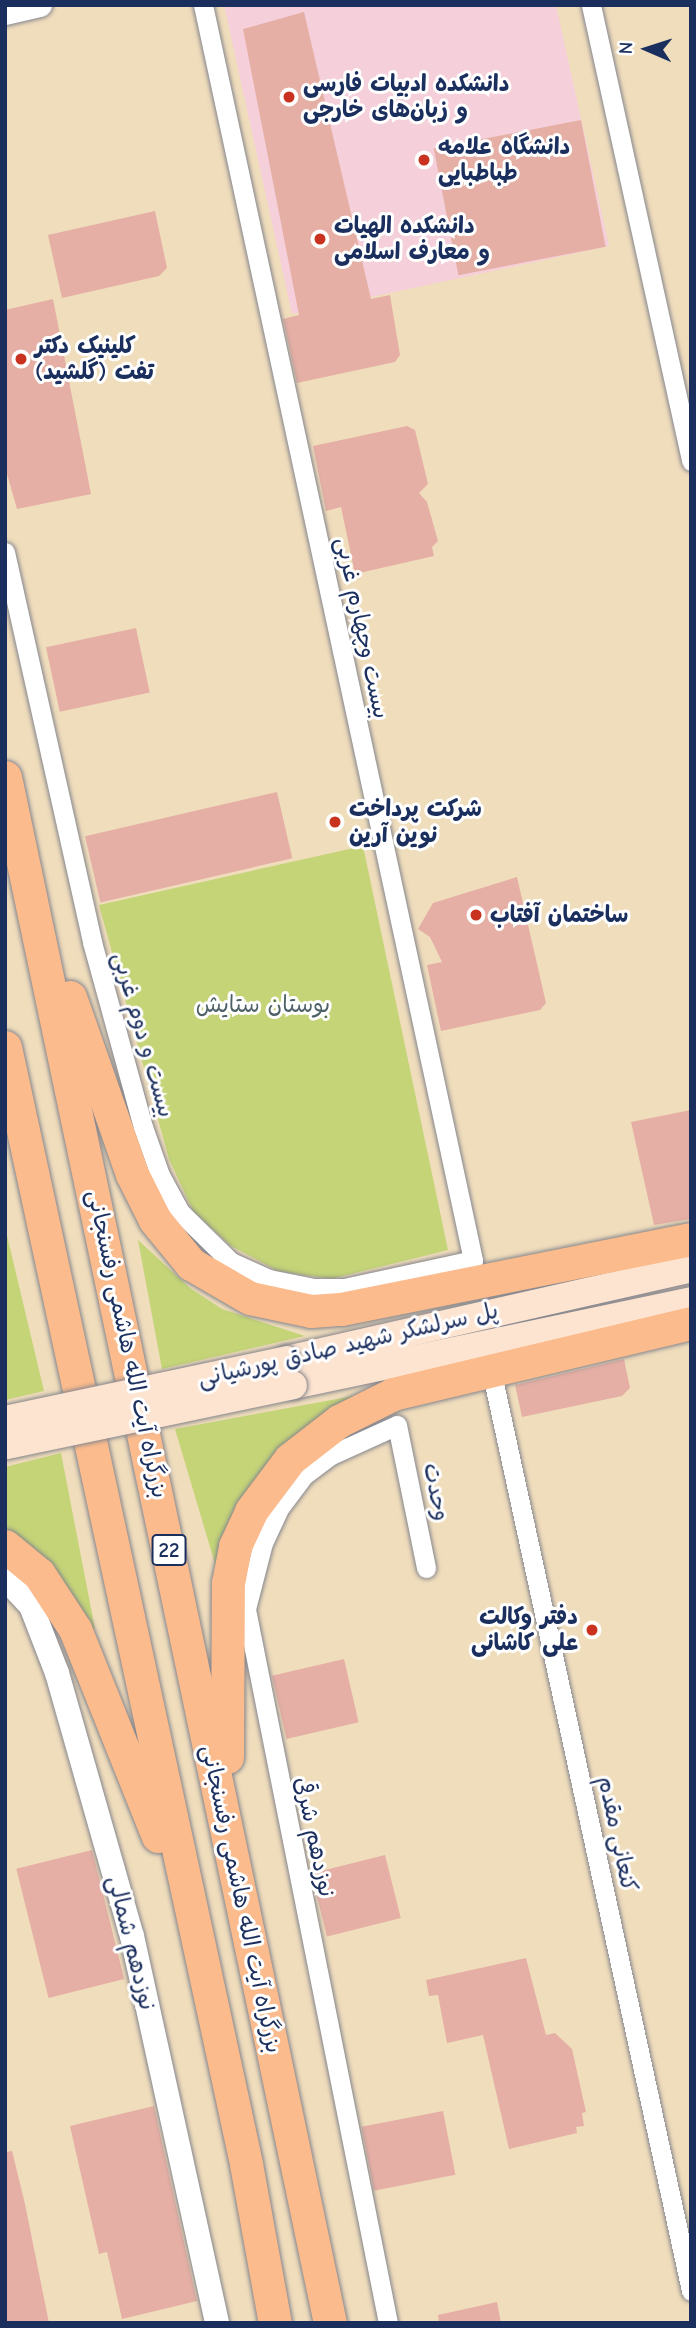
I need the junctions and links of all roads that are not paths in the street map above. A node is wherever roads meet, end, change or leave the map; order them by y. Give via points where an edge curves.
1 (40, 5) edge
2 (203, 5) edge
3 (591, 5) edge
4 (5, 13) edge
5 (691, 461) edge
6 (5, 552) edge
7 (5, 777) edge
8 (31, 894) junction
9 (5, 1046) edge
10 (691, 1239) edge
11 (473, 1260) joint
12 (691, 1268) edge
13 (691, 1301) edge
14 (691, 1323) edge
15 (290, 1372) junction
16 (495, 1388) dead end
17 (397, 1425) joint
18 (6, 1437) edge
19 (5, 1546) edge
20 (426, 1568) dead end
21 (5, 1578) edge
22 (230, 1846) junction
23 (190, 1913) junction
24 (691, 2291) edge
25 (217, 2323) edge
26 (275, 2323) edge
27 (330, 2323) edge
28 (388, 2323) edge

1 - 4 street
2 - 11 street, بیست وچهارم غربی
3 - 5 street
6 - 11 street, بیست و دوم غربی via 92,942 143,1127 160,1175 180,1212 231,1262 269,1279 314,1288 344,1288
7 - 8 highway, بزرگراه آیت الله هاشمی رفسنجانی / 22
8 - 10 highway via 144,1200 191,1264 221,1284 276,1306 341,1309
8 - 22 highway, بزرگراه آیت الله هاشمی رفسنجانی / 22
9 - 23 highway, 22
12 - 15 main road, پل سرلشکر شهید صادق پورشیانی
13 - 15 main road, پل سرلشکر شهید صادق پورشیانی
14 - 22 highway via 393,1394 364,1406 314,1439 271,1481 235,1546 228,1583
15 - 18 main road, پل سرلشکر شهید صادق پورشیانی, bridge
16 - 24 street, کنعانی مقدم
17 - 20 street, وحدت
17 - 28 street, نوزدهم شرقی via 331,1455 303,1476 263,1542 247,1609
19 - 23 highway via 39,1574 75,1629
21 - 25 street, نوزدهم شمالی via 31,1606 57,1673 132,1936
22 - 27 highway, بزرگراه آیت الله هاشمی رفسنجانی / 22
23 - 26 highway, 22 via 246,2164

